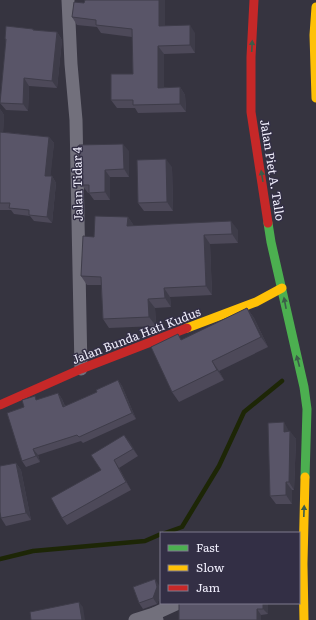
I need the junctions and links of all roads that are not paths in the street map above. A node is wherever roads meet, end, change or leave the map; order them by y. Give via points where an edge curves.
1 (68, 0) edge
2 (254, 0) edge
3 (316, 7) edge
4 (316, 98) edge
5 (282, 288) junction
6 (81, 369) junction
7 (0, 405) edge
8 (176, 604) edge
9 (155, 617) edge
10 (135, 620) edge
11 (304, 620) edge

1 - 6 street, Jalan Tidar 4 via 76,120
5 -> 2 main road, Jalan Piet A. Tallo via 251,112
3 - 4 main road
5 - 6 main road, Jalan Bunda Hati Kudus via 256,302
11 -> 5 main road, Jalan Piet A. Tallo via 307,386 292,342
6 - 7 main road, Jalan Bunda Hati Kudus
8 - 9 street
9 - 10 street

